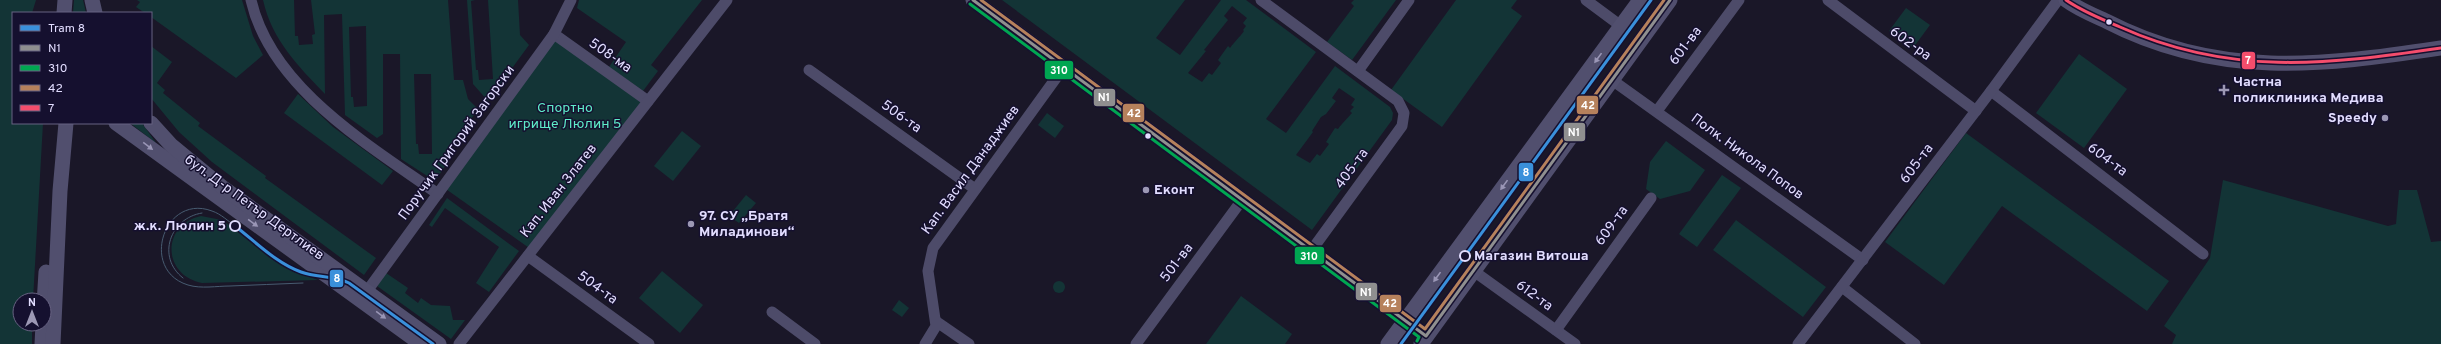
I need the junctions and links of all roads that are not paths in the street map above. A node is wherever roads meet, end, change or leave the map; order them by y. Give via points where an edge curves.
1 (65, 0) edge
2 (92, 0) edge
3 (251, 0) edge
4 (571, 0) edge
5 (727, 0) edge
6 (973, 0) edge
7 (1261, 0) edge
8 (1410, 0) edge
9 (1586, 0) edge
10 (1640, 0) edge
11 (1670, 0) edge
12 (1739, 0) edge
13 (1828, 0) edge
14 (2058, 0) edge
15 (2066, 0) edge
16 (64, 12) edge
17 (95, 12) edge
18 (1621, 26) junction
19 (554, 34) junction
20 (2441, 48) edge
21 (1064, 67) junction
22 (809, 70) dead end
23 (1358, 72) junction
24 (1612, 80) junction
25 (1991, 91) junction
26 (648, 101) junction
27 (1657, 111) junction
28 (1976, 111) junction
29 (56, 124) edge
30 (66, 124) edge
31 (117, 124) edge
32 (152, 124) edge
33 (975, 189) junction
34 (438, 194) junction
35 (1651, 198) dead end
36 (1242, 200) junction
37 (1311, 251) junction
38 (2203, 254) dead end
39 (528, 256) junction
40 (1863, 260) junction
41 (1475, 272) junction
42 (1842, 287) junction
43 (45, 292) edge
44 (364, 295) junction
45 (772, 312) dead end
46 (1405, 321) junction
47 (937, 322) junction
48 (1556, 330) junction
49 (43, 332) edge
50 (1424, 340) edge
51 (42, 344) edge
52 (53, 344) edge
53 (421, 344) edge
54 (440, 344) edge
55 (459, 344) edge
56 (649, 344) edge
57 (815, 344) edge
58 (925, 344) edge
59 (969, 344) edge
60 (1136, 344) edge
61 (1388, 344) edge
62 (1575, 344) edge
63 (1798, 344) edge
64 (1915, 344) edge

1 - 16 main road
2 - 17 main road
3 - 34 street via 261,32 272,52 301,86 337,121
4 - 19 street, Поручик Григорий Загорски
5 - 26 street, Кап. Иван Златев
6 - 21 main road
7 - 23 street
8 - 23 street
9 - 18 street
10 - 18 main road
11 - 24 main road
12 - 27 street, 601-ва
13 - 28 street, 602-ра
14 - 25 street, 605-та
15 - 20 main road via 2143,38 2192,54 2233,61 2295,64
18 -> 46 main road
19 - 26 street, 508-ма
19 - 34 street, Поручик Григорий Загорски
21 - 33 street, Кап. Васил Данаджиев
21 - 36 main road
22 - 33 street, 506-та
23 - 37 street, 405-та via 1398,101 1404,113 1402,126
24 - 27 street, Полк. Никола Попов
24 - 41 main road
25 - 28 street, 605-та
25 - 38 street, 604-та
26 - 39 street, Кап. Иван Златев
27 - 40 street, Полк. Никола Попов
28 - 40 street, 605-та
29 - 43 main road
30 - 52 main road
31 -> 44 main road, бул. Д-р Петър Дертлиев
32 - 44 main road, бул. Д-р Петър Дертлиев via 172,145 222,187
33 - 47 street, Кап. Васил Данаджиев via 933,248 928,271
34 - 44 street, Поручик Григорий Загорски
35 - 48 street, 609-та
36 - 37 main road
36 - 60 street, 501-ва
37 - 46 main road
39 - 55 street, Кап. Иван Златев
39 - 56 street, 504-та
40 - 42 street, 605-та
41 - 48 street, 612-та
41 - 50 main road
42 - 63 street, 605-та
42 - 64 street
44 -> 53 main road, бул. Д-р Петър Дертлиев
44 - 54 main road, бул. Д-р Петър Дертлиев
45 - 57 street
46 - 50 main road
46 - 61 main road
47 - 58 street via 935,330
47 - 59 street
48 - 62 street, 612-та
49 - 51 main road

